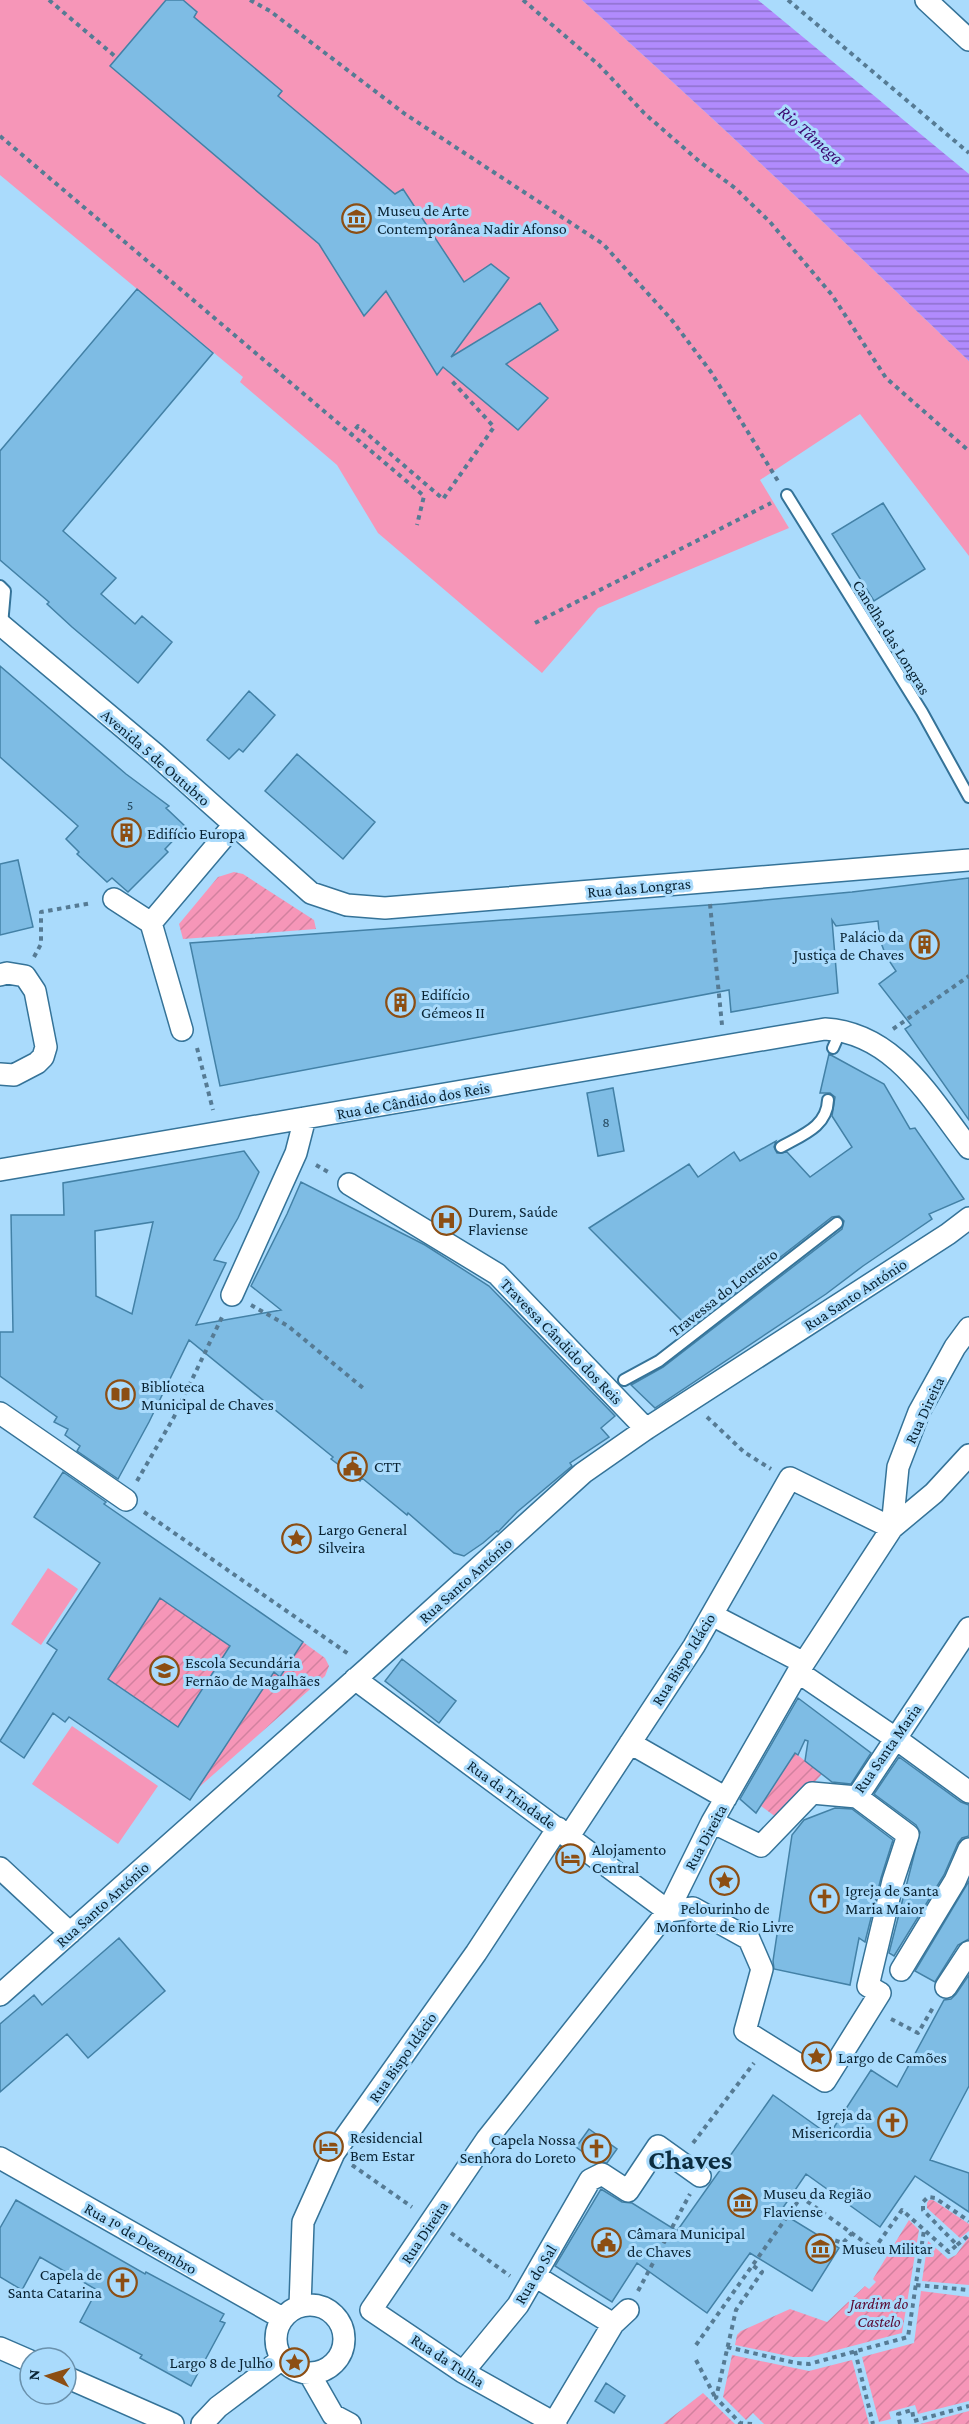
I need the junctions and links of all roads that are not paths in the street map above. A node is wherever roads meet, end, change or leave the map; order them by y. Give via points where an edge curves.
1 (926, 0) edge
2 (969, 40) edge
3 (787, 495) road end
4 (0, 586) edge
5 (1, 624) edge
6 (969, 796) edge
7 (233, 826) junction
8 (969, 860) edge
9 (311, 893) joint
10 (114, 899) road end
11 (151, 923) junction
12 (0, 975) edge
13 (182, 1030) dead end
14 (0, 1074) edge
15 (828, 1100) dead end
16 (305, 1118) junction
17 (782, 1147) dead end
18 (969, 1148) edge
19 (0, 1170) edge
20 (349, 1184) road end
21 (969, 1218) edge
22 (833, 1223) dead end
23 (232, 1295) road end
24 (969, 1328) edge
25 (624, 1380) dead end
26 (0, 1413) edge
27 (646, 1429) junction
28 (969, 1455) edge
29 (126, 1500) road end
30 (892, 1528) junction
31 (712, 1615) junction
32 (969, 1628) edge
33 (801, 1667) junction
34 (362, 1673) junction
35 (895, 1738) junction
36 (630, 1743) junction
37 (969, 1792) edge
38 (857, 1797) junction
39 (726, 1798) junction
40 (712, 1822) junction
41 (563, 1832) junction
42 (969, 1849) edge
43 (0, 1868) edge
44 (668, 1911) junction
45 (70, 1933) junction
46 (969, 1952) edge
47 (901, 1970) dead end
48 (946, 1987) road end
49 (0, 1995) edge
50 (0, 2157) edge
51 (700, 2176) road end
52 (535, 2276) junction
53 (300, 2306) junction
54 (371, 2310) junction
55 (282, 2318) junction
56 (338, 2319) junction
57 (0, 2348) edge
58 (18, 2356) edge
59 (282, 2359) junction
60 (463, 2372) junction
61 (309, 2373) junction
62 (78, 2383) edge
63 (147, 2419) edge
64 (555, 2423) edge
65 (173, 2424) edge
66 (202, 2424) edge
67 (350, 2424) edge

1 - 2 street
3 - 6 lane, Canelha das Longras via 922,712
4 - 5 lane via 5,591
5 - 7 street, Avenida 5 de Outubro via 155,754
7 - 9 street, Avenida 5 de Outubro
7 - 11 street
8 - 9 street, Rua das Longras via 385,908 346,905
10 - 11 street
11 - 13 street
12 - 14 street via 25,976 35,991 46,1047 38,1063 14,1075
15 - 17 lane via 824,1119 816,1128
16 - 18 street, Rua de Cândido dos Reis via 724,1047 857,1034 886,1049 906,1067
16 - 19 street, Rua de Cândido dos Reis
16 - 23 street via 296,1153
20 - 27 street, Travessa Cândido dos Reis via 497,1274
21 - 27 street, Rua Santo António
22 - 25 lane, Travessa do Loureiro via 659,1360
24 - 30 street, Rua Direita via 919,1412 906,1445 898,1467
26 - 29 street
27 - 34 street, Rua Santo António via 583,1473
28 - 30 street via 934,1493
30 - 31 street, Rua Bispo Idácio via 790,1478
30 - 33 street, Rua Direita
31 - 33 street
31 - 36 street, Rua Bispo Idácio
32 - 35 street, Rua Santa Maria
33 - 35 street
33 - 39 street, Rua Direita
34 - 41 street, Rua da Trindade
34 - 45 street, Rua Santo António
35 - 37 street
35 - 38 street, Rua Santa Maria
36 - 39 street
36 - 41 street, Rua Bispo Idácio
38 - 40 street, Rua Santa Maria via 812,1793 761,1846
38 - 44 street via 908,1835 868,1986 880,1993 825,2081 745,2031 762,1969 749,1939 693,1908
39 - 40 street, Rua Direita
40 - 44 street, Rua Direita
41 - 44 street, Rua da Trindade
41 - 53 street, Rua Bispo Idácio via 334,2153 303,2222
42 - 47 street via 955,1881
43 - 45 street
44 - 54 street, Rua Direita via 487,2139
45 - 49 street, Rua Santo António
46 - 48 street
50 - 55 street, Rua 1º de Dezembro
51 - 52 street, Rua do Sal via 658,2146 628,2191 602,2174 590,2180
52 - 60 street, Rua do Sal via 518,2305
52 - 64 street via 621,2317
53 - 55 street
53 - 56 street via 321,2306
54 - 56 street
54 - 60 street, Rua da Tulha
55 - 59 street via 275,2338
56 - 61 street via 344,2340 337,2360 320,2372
57 - 58 street
59 - 61 street via 299,2372
59 - 66 street
60 - 64 street, Rua da Tulha
61 - 67 street via 333,2415
62 - 63 street
63 - 65 street

